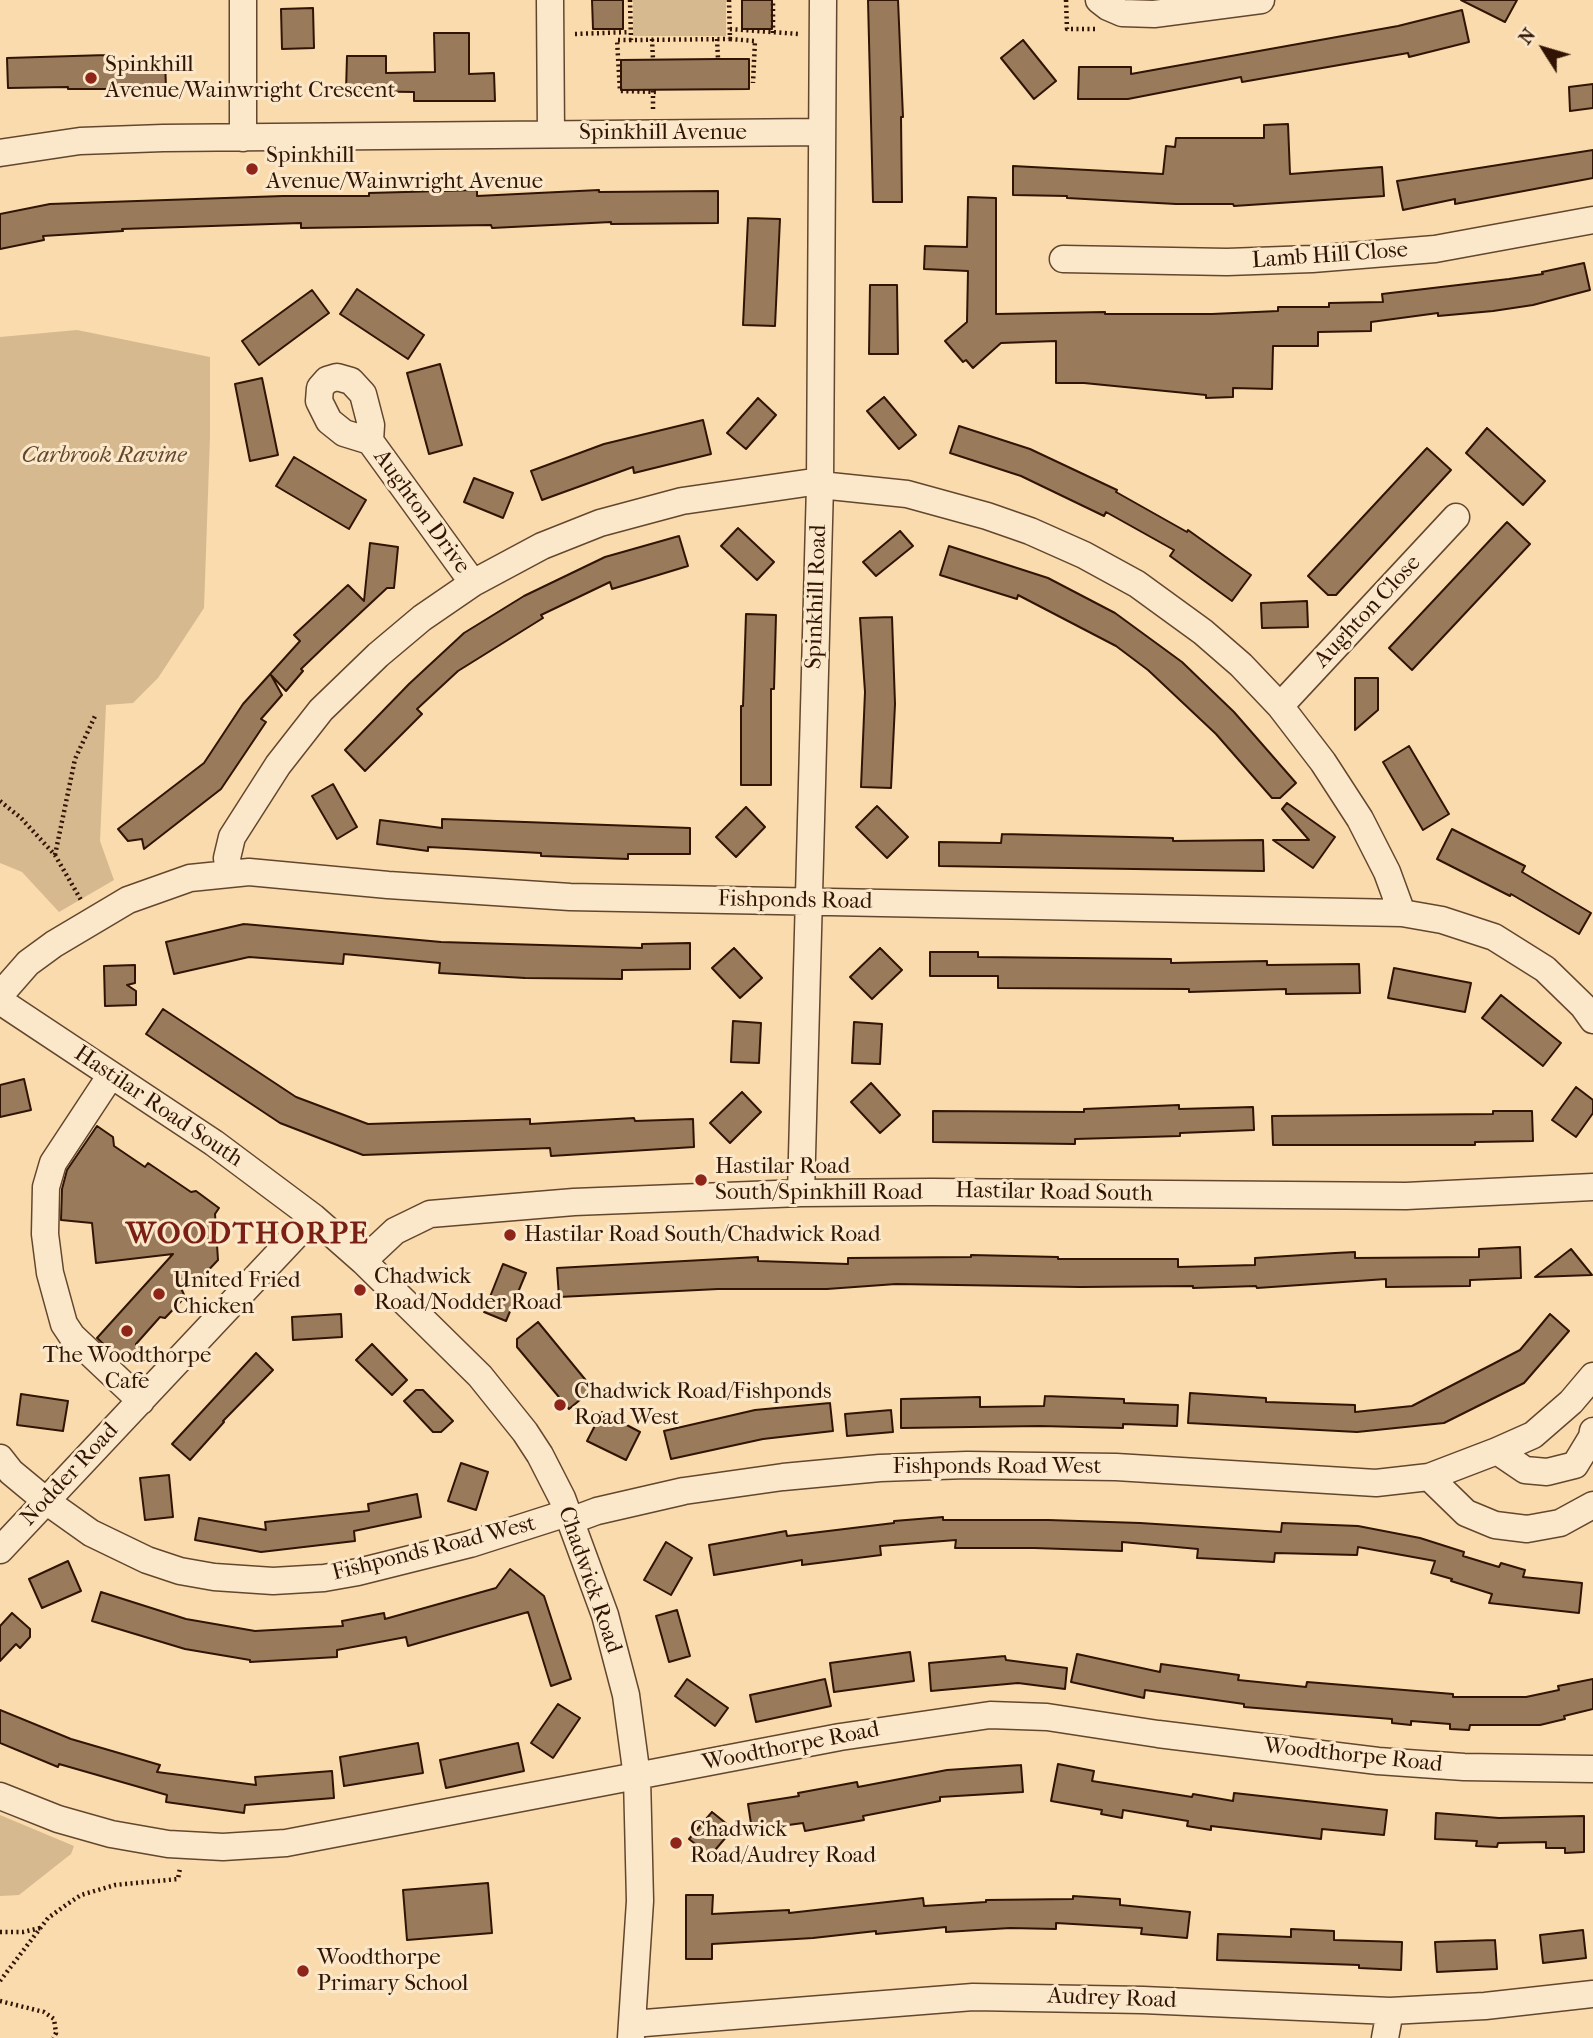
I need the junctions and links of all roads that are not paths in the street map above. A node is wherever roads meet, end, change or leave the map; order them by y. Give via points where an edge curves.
1 (243, 0) edge
2 (550, 0) edge
3 (823, 0) edge
4 (1099, 0) edge
5 (1261, 0) edge
6 (822, 132) junction
7 (551, 134) junction
8 (243, 138) junction
9 (0, 153) edge
10 (1593, 220) edge
11 (1063, 259) dead end
12 (370, 440) dead end
13 (820, 483) junction
14 (1456, 517) dead end
15 (473, 583) junction
16 (1280, 706) junction
17 (229, 873) junction
18 (808, 901) junction
19 (1402, 913) junction
20 (0, 998) edge
21 (1593, 1020) edge
22 (111, 1075) junction
23 (1593, 1187) edge
24 (801, 1193) junction
25 (313, 1217) junction
26 (363, 1261) junction
27 (1589, 1392) edge
28 (141, 1401) junction
29 (1593, 1431) edge
30 (1497, 1451) junction
31 (0, 1458) edge
32 (1429, 1477) junction
33 (46, 1501) junction
34 (1593, 1505) edge
35 (569, 1517) junction
36 (0, 1550) edge
37 (1593, 1769) edge
38 (637, 1777) junction
39 (0, 1796) edge
40 (1593, 1994) edge
41 (1390, 2011) junction
42 (632, 2031) edge
43 (1385, 2038) edge

1 - 8 street
2 - 7 street
3 - 6 street, Spinkhill Road
4 - 5 street via 1122,13 1154,15
6 - 7 street, Spinkhill Avenue
6 - 13 street, Spinkhill Road
7 - 8 street, Spinkhill Avenue
8 - 9 street, Spinkhill Avenue via 80,141
10 - 11 street, Lamb Hill Close via 1435,249 1312,259
12 - 15 street, Aughton Drive
13 - 15 street via 682,501 600,523 542,546
13 - 16 street via 906,494 998,520 1084,555 1137,584 1203,632
13 - 18 street, Spinkhill Road
14 - 16 street, Aughton Close
15 - 17 street via 386,648 321,710 278,765 232,837
16 - 19 street via 1360,820
17 - 18 street, Fishponds Road via 274,872 570,897
17 - 20 street, Fishponds Road via 190,878 128,900 89,921 29,963
18 - 19 street, Fishponds Road
18 - 24 street, Spinkhill Road
19 - 21 street, Fishponds Road via 1494,937 1545,969
20 - 22 street, Hastilar Road South
22 - 25 street, Hastilar Road South via 214,1143
22 - 28 street via 53,1163 46,1186 45,1234 64,1324
23 - 24 street, Hastilar Road South via 1406,1196
24 - 26 street, Hastilar Road South via 447,1211 404,1225
25 - 26 street, Chadwick Road
25 - 28 street, Nodder Road
26 - 35 street, Chadwick Road via 503,1403 540,1455
27 - 30 street, Fishponds Road West via 1533,1434
28 - 33 street, Nodder Road
29 - 30 street via 1575,1465 1546,1472 1525,1470
30 - 32 street, Fishponds Road West
31 - 33 street, Fishponds Road West
32 - 34 street via 1466,1513 1495,1525 1528,1529 1560,1523
32 - 35 street, Fishponds Road West via 1376,1483 1116,1467 880,1468 684,1491
33 - 35 street, Fishponds Road West via 91,1533 147,1560 214,1577 273,1581 324,1578 381,1567
33 - 36 street, Nodder Road
35 - 38 street, Chadwick Road via 605,1615 625,1695
37 - 38 street, Woodthorpe Road via 1378,1761 1047,1717 990,1715 840,1737
38 - 39 street, Woodthorpe Road via 286,1843 223,1847 111,1835
38 - 42 street, Chadwick Road via 640,1901
40 - 41 street, Audrey Road
41 - 42 street, Audrey Road via 973,1997
41 - 43 street

